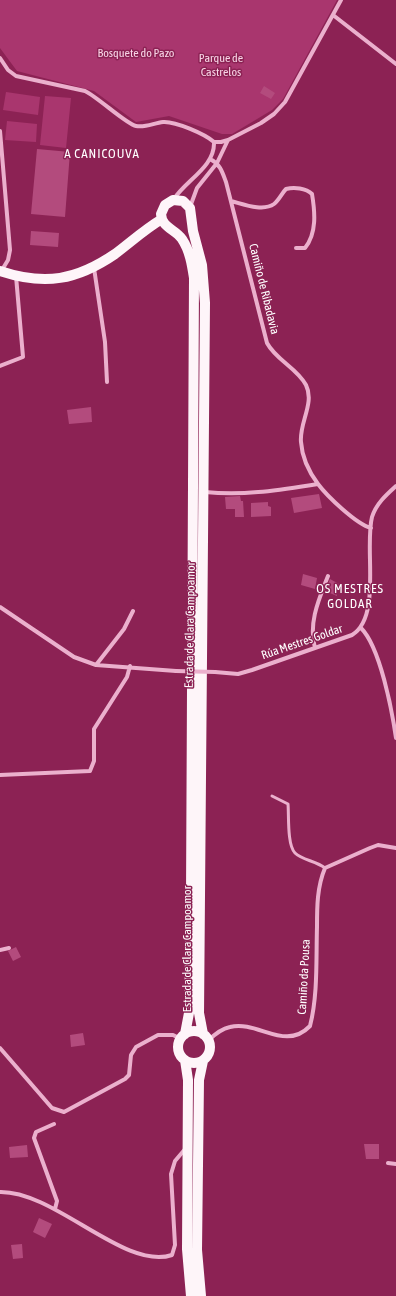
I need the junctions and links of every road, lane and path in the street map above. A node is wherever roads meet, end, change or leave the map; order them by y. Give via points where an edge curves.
1 (341, 0) edge
2 (333, 15) junction
3 (0, 58) edge
4 (396, 64) edge
5 (0, 131) edge
6 (228, 140) junction
7 (214, 142) junction
8 (210, 159) junction
9 (217, 163) junction
10 (173, 200) junction
11 (231, 201) junction
12 (191, 213) junction
13 (162, 219) junction
14 (172, 230) junction
15 (296, 248) dead end
16 (94, 268) junction
17 (1, 271) edge
18 (16, 276) junction
19 (0, 366) edge
20 (107, 382) dead end
21 (318, 484) junction
22 (396, 486) edge
23 (204, 492) junction
24 (371, 528) junction
25 (328, 576) dead end
26 (0, 607) edge
27 (133, 611) dead end
28 (361, 628) junction
29 (315, 648) junction
30 (96, 665) junction
31 (130, 666) junction
32 (394, 711) edge
33 (396, 738) edge
34 (0, 775) edge
35 (272, 796) dead end
36 (396, 848) edge
37 (325, 868) junction
38 (9, 948) dead end
39 (0, 950) edge
40 (183, 1036) junction
41 (206, 1037) junction
42 (0, 1048) edge
43 (185, 1060) junction
44 (202, 1061) junction
45 (54, 1124) dead end
46 (188, 1146) junction
47 (388, 1163) dead end
48 (396, 1164) edge
49 (0, 1192) edge
50 (55, 1209) junction
51 (192, 1296) edge
52 (201, 1296) edge

1 - 2 street
2 - 4 street
2 - 6 street via 281,107 261,123
3 - 7 street via 16,76 85,91 133,125 169,122 208,137
5 - 17 street via 10,250 8,260
6 - 7 street
6 - 9 street
7 - 8 street
8 - 9 street
8 - 10 street
9 - 11 street, Camiño de Ribadavia via 223,173
9 - 12 street via 197,188
10 - 12 main road via 183,201
10 - 13 main road via 162,209
11 - 15 street via 251,206 270,206 286,189 309,191 312,194 315,221 305,248
11 - 21 street, Camiño de Ribadavia via 267,343 306,385 309,400 300,441 304,461
12 - 14 main road via 187,227
12 - 23 main road, Estrada de Clara Campoamor via 204,277
13 - 14 main road, Estrada de Clara Campoamor via 165,226
13 - 16 main road
14 - 40 main road, Estrada de Clara Campoamor via 186,246 194,278 191,888 189,1013
16 - 18 main road via 60,279
16 - 20 street via 106,354
17 - 18 main road
18 - 19 street via 23,357
21 - 23 street via 265,493
21 - 24 street, Camiño de Ribadavia via 347,512
22 - 24 street, Rúa Mestres Goldar via 378,505
23 - 41 main road, Estrada de Clara Campoamor via 199,1013
24 - 28 street, Rúa Mestres Goldar via 368,607
25 - 29 street via 316,606 312,636
26 - 30 street, Rúa Mestres Goldar via 74,657
27 - 30 street via 124,629
28 - 29 street, Rúa Mestres Goldar via 352,635
28 - 32 street via 369,638 375,653
29 - 31 street, Rúa Mestres Goldar, bridge via 238,674
30 - 31 street, Rúa Mestres Goldar
31 - 34 street via 127,677 94,729 94,761 90,771
32 - 33 street
35 - 37 lane via 288,804 290,845 295,853
36 - 37 street via 370,848
37 - 41 street, Camiño da Pousa via 317,905 314,1002 310,1026 299,1034 282,1036 244,1027 230,1027
38 - 39 street
40 - 41 main road via 194,1031
40 - 42 street via 158,1035 136,1047 131,1055 129,1075 125,1079 64,1112 52,1108
40 - 43 main road, Estrada de Clara Campoamor via 179,1050
41 - 44 main road, Estrada de Clara Campoamor via 210,1045 209,1054
43 - 44 main road via 194,1063
43 - 46 main road, Estrada de Clara Campoamor via 188,1080
44 - 52 main road, Estrada de Clara Campoamor via 199,1080 197,1250
45 - 50 street via 36,1132 34,1138 57,1201
46 - 50 street via 175,1161 171,1174 175,1231 172,1255 163,1258 148,1256 126,1248 93,1233
46 - 51 main road, Estrada de Clara Campoamor via 187,1249
47 - 48 street
49 - 50 street via 23,1196

